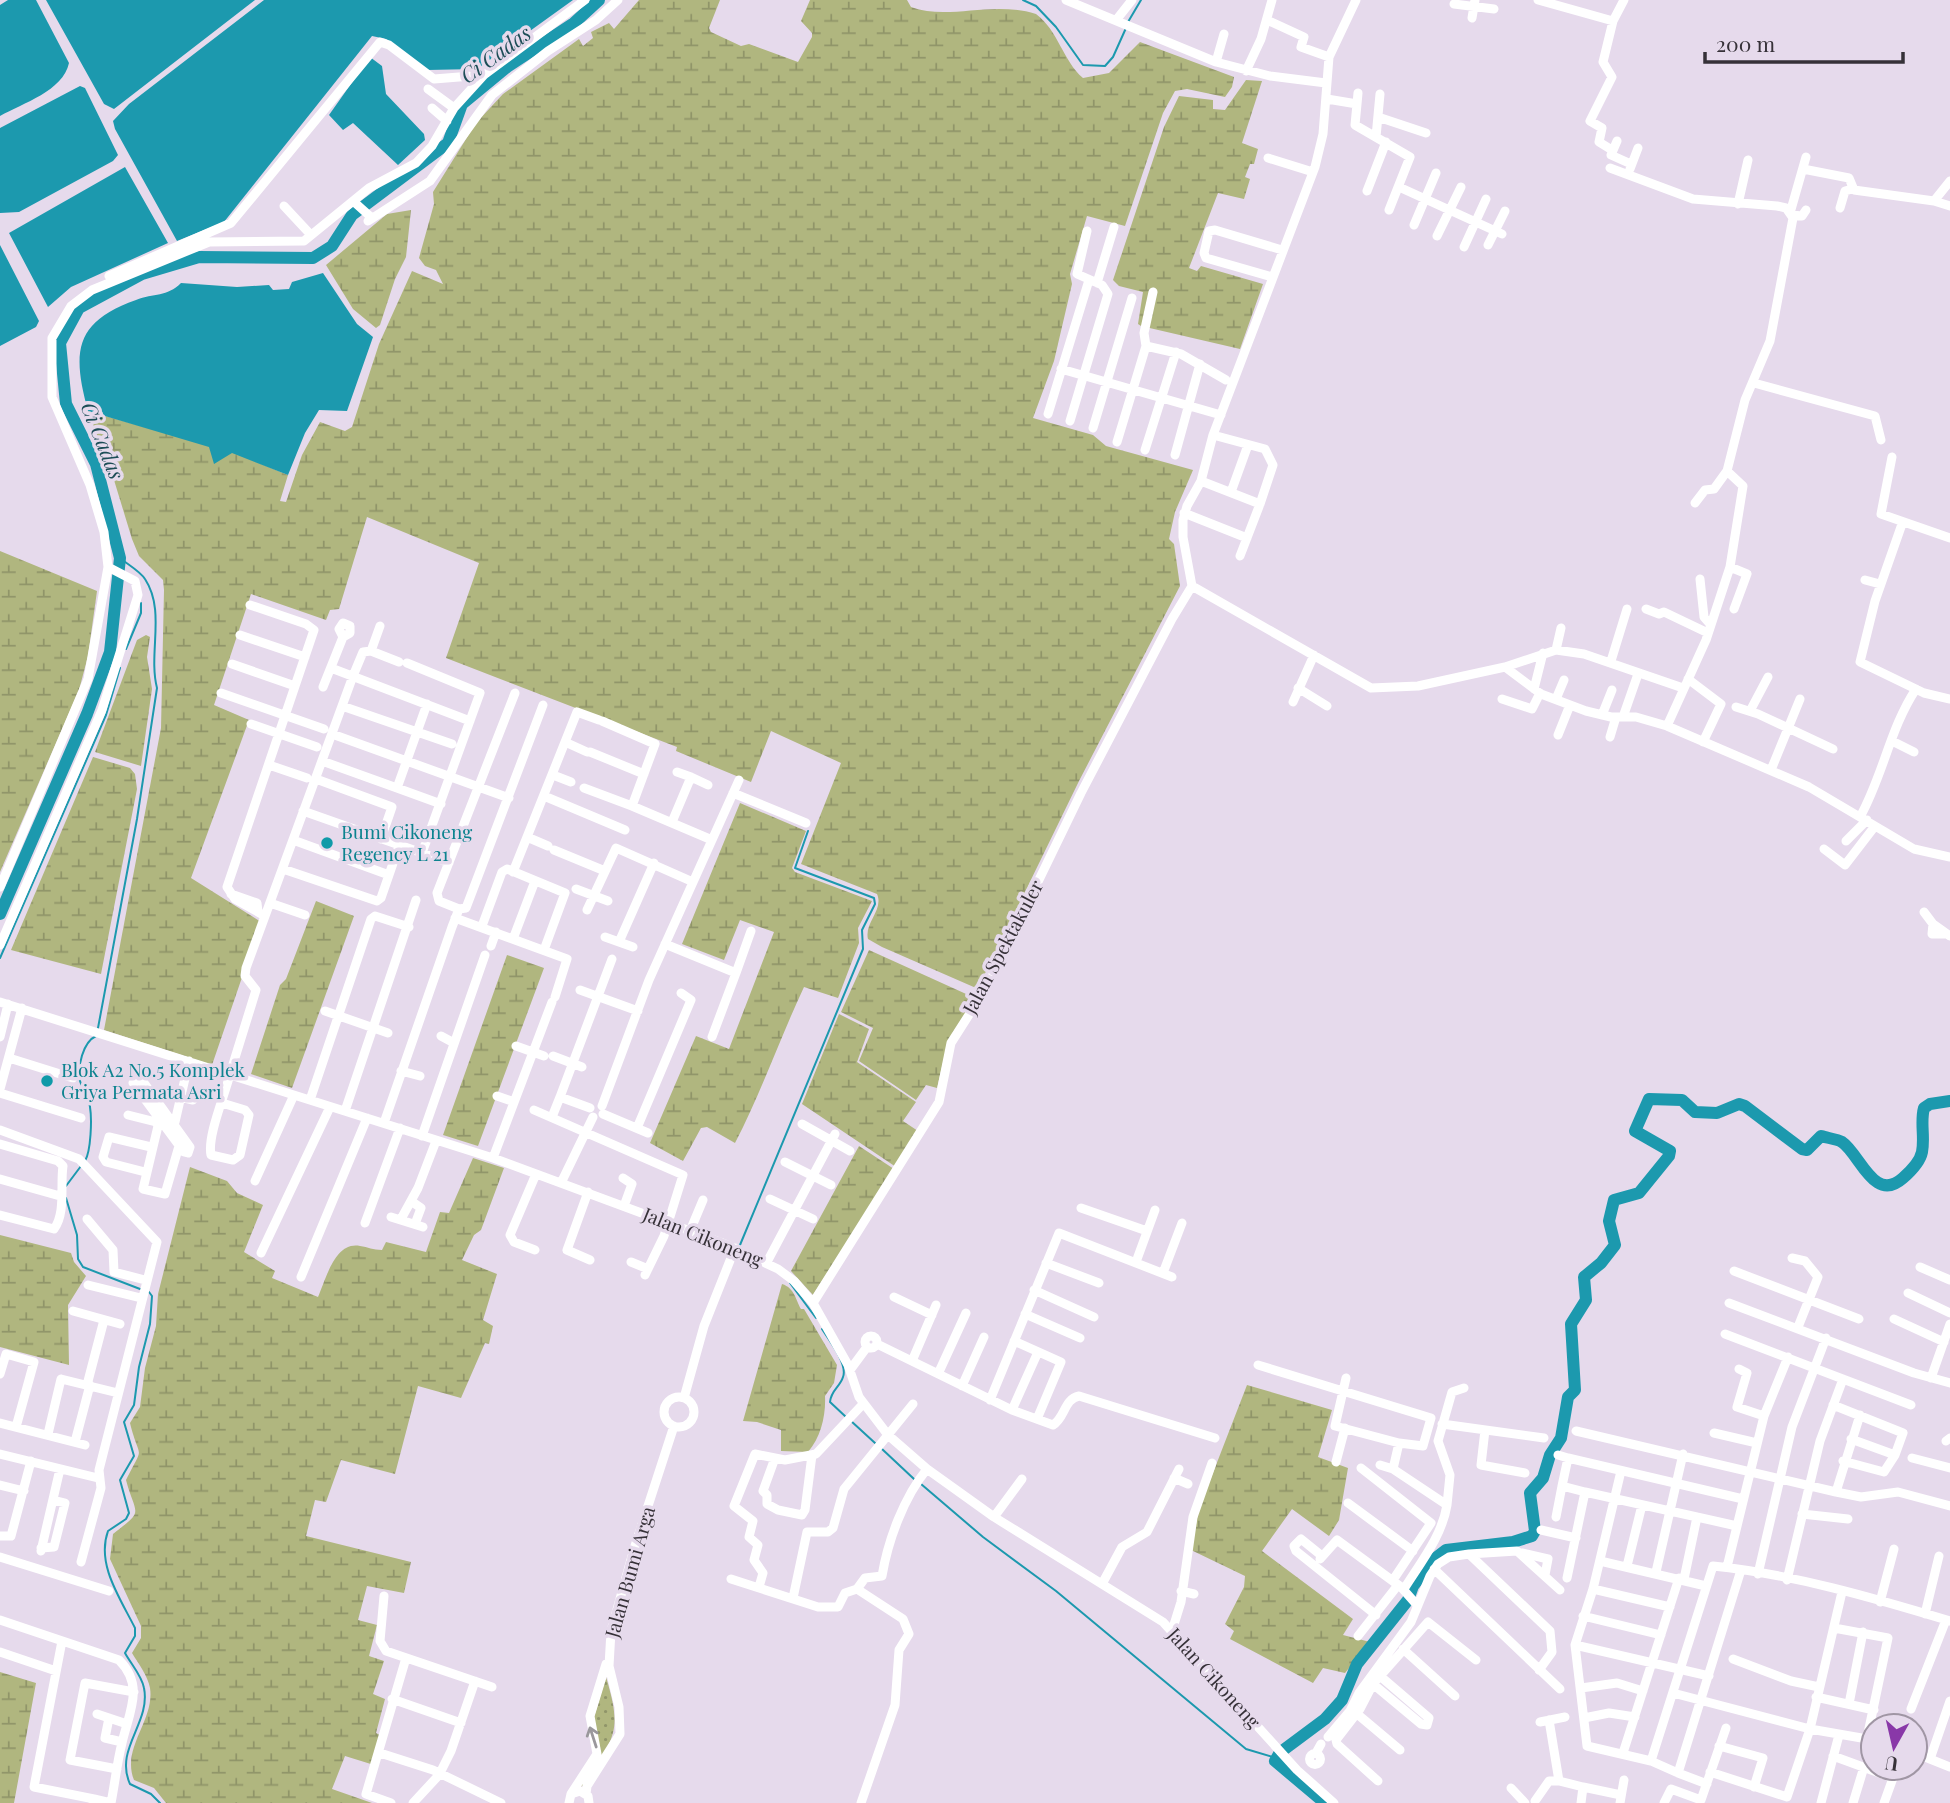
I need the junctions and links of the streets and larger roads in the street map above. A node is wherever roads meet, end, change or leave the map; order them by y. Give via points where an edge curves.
1 (585, 0) edge
2 (618, 0) edge
3 (1066, 0) edge
4 (1132, 0) edge
5 (1272, 0) edge
6 (1356, 0) edge
7 (1538, 0) edge
8 (1624, 0) edge
9 (1475, 3) edge
10 (1454, 4) dead end
11 (1494, 9) dead end
12 (1472, 18) dead end
13 (1119, 20) junction
14 (1267, 20) junction
15 (1613, 21) junction
16 (1224, 34) dead end
17 (1328, 57) junction
18 (1216, 62) junction
19 (1246, 71) junction
20 (484, 75) junction
21 (1325, 83) junction
22 (428, 89) dead end
23 (1358, 93) dead end
24 (1380, 94) dead end
25 (1327, 99) junction
26 (1357, 104) junction
27 (432, 108) dead end
28 (454, 108) junction
29 (1378, 117) junction
30 (447, 121) junction
31 (1426, 133) dead end
32 (1381, 140) junction
33 (1617, 141) dead end
34 (1638, 148) dead end
35 (1612, 150) junction
36 (1806, 157) dead end
37 (1268, 158) dead end
38 (1748, 160) dead end
39 (1632, 164) junction
40 (1610, 168) dead end
41 (1803, 169) junction
42 (1313, 172) junction
43 (1436, 173) dead end
44 (1628, 174) junction
45 (1950, 181) edge
46 (1399, 187) junction
47 (1461, 187) dead end
48 (1852, 189) junction
49 (1367, 191) dead end
50 (1425, 198) junction
51 (1486, 199) dead end
52 (1934, 201) junction
53 (1738, 204) junction
54 (358, 205) junction
55 (284, 206) dead end
56 (1950, 206) edge
57 (1840, 208) dead end
58 (1389, 210) dead end
59 (1806, 210) dead end
60 (1450, 211) junction
61 (1506, 211) dead end
62 (1791, 214) junction
63 (1475, 223) junction
64 (1414, 225) dead end
65 (1114, 227) dead end
66 (1087, 231) dead end
67 (1499, 232) junction
68 (311, 235) junction
69 (1437, 236) dead end
70 (1488, 245) dead end
71 (1464, 247) dead end
72 (1282, 250) junction
73 (1272, 277) junction
74 (1093, 282) junction
75 (1153, 292) dead end
76 (1132, 298) dead end
77 (53, 322) dead end
78 (1146, 346) junction
79 (1176, 352) junction
80 (1200, 364) junction
81 (1061, 369) junction
82 (1083, 376) junction
83 (1226, 380) dead end
84 (1754, 383) junction
85 (1108, 384) junction
86 (1134, 391) junction
87 (1161, 398) junction
88 (1189, 406) junction
89 (1048, 414) dead end
90 (1221, 415) junction
91 (1070, 421) dead end
92 (1094, 428) dead end
93 (1216, 436) junction
94 (1881, 440) dead end
95 (1117, 442) dead end
96 (1248, 445) junction
97 (1145, 450) dead end
98 (1174, 455) dead end
99 (1892, 457) dead end
100 (1727, 471) junction
101 (1203, 482) junction
102 (1231, 492) junction
103 (1695, 503) dead end
104 (1260, 504) junction
105 (1184, 513) junction
106 (1902, 524) junction
107 (1247, 538) junction
108 (1950, 538) edge
109 (1240, 556) dead end
110 (1730, 567) junction
111 (110, 568) junction
112 (1700, 579) dead end
113 (1866, 580) dead end
114 (1880, 584) junction
115 (1192, 586) junction
116 (250, 605) dead end
117 (1626, 609) dead end
118 (1646, 609) dead end
119 (1734, 609) dead end
120 (380, 626) dead end
121 (1561, 628) dead end
122 (1710, 629) junction
123 (240, 635) dead end
124 (343, 637) dead end
125 (1556, 650) junction
126 (371, 651) junction
127 (1543, 653) junction
128 (1314, 655) junction
129 (305, 657) junction
130 (1611, 661) junction
131 (232, 664) dead end
132 (1505, 667) junction
133 (331, 668) junction
134 (1638, 674) junction
135 (353, 676) junction
136 (1768, 677) dead end
137 (1564, 680) dead end
138 (1686, 683) junction
139 (295, 686) junction
140 (323, 687) dead end
141 (1298, 688) junction
142 (1916, 689) junction
143 (1612, 690) dead end
144 (1537, 691) junction
145 (514, 692) dead end
146 (221, 693) dead end
147 (1502, 699) dead end
148 (1556, 699) junction
149 (1800, 699) dead end
150 (1950, 699) edge
151 (1293, 702) dead end
152 (427, 704) junction
153 (542, 705) dead end
154 (1570, 705) junction
155 (342, 706) junction
156 (1327, 706) dead end
157 (1737, 707) dead end
158 (1750, 711) junction
159 (286, 715) junction
160 (1602, 715) junction
161 (1620, 717) junction
162 (470, 721) junction
163 (251, 724) dead end
164 (1667, 726) junction
165 (1788, 729) junction
166 (328, 732) junction
167 (417, 732) junction
168 (279, 734) junction
169 (1558, 735) dead end
170 (1610, 737) dead end
171 (1892, 741) junction
172 (1703, 742) junction
173 (565, 743) junction
174 (452, 744) dead end
175 (317, 747) dead end
176 (1833, 749) dead end
177 (1914, 752) dead end
178 (322, 761) junction
179 (407, 761) junction
180 (269, 765) junction
181 (1771, 770) junction
182 (677, 772) dead end
183 (644, 774) junction
184 (553, 775) junction
185 (451, 777) junction
186 (311, 778) junction
187 (691, 778) junction
188 (739, 780) dead end
189 (571, 782) dead end
190 (708, 785) dead end
191 (479, 787) junction
192 (397, 788) junction
193 (584, 788) dead end
194 (733, 793) junction
195 (544, 796) junction
196 (509, 798) junction
197 (441, 804) junction
198 (632, 806) junction
199 (303, 811) junction
200 (672, 821) junction
201 (1867, 821) junction
202 (806, 823) dead end
203 (625, 830) dead end
204 (527, 837) junction
205 (381, 839) junction
206 (293, 840) junction
207 (712, 840) junction
208 (1846, 841) dead end
209 (399, 846) junction
210 (1824, 849) dead end
211 (422, 853) junction
212 (1949, 855) edge
213 (449, 863) junction
214 (654, 863) junction
215 (283, 869) junction
216 (605, 871) junction
217 (513, 872) junction
218 (389, 875) junction
219 (535, 881) junction
220 (693, 882) junction
221 (0, 887) edge
222 (576, 890) dead end
223 (594, 894) junction
224 (416, 900) dead end
225 (608, 901) dead end
226 (270, 903) junction
227 (587, 910) dead end
228 (1924, 912) dead end
229 (261, 914) junction
230 (457, 914) junction
231 (305, 915) dead end
232 (482, 926) junction
233 (409, 927) junction
234 (751, 931) dead end
235 (496, 932) junction
236 (1948, 935) edge
237 (606, 937) dead end
238 (513, 939) junction
239 (619, 942) junction
240 (665, 944) junction
241 (0, 946) edge
242 (633, 947) dead end
243 (544, 950) junction
244 (612, 959) dead end
245 (736, 973) junction
246 (580, 990) dead end
247 (681, 993) dead end
248 (600, 996) junction
249 (4, 1003) edge
250 (22, 1007) junction
251 (325, 1011) dead end
252 (638, 1011) junction
253 (339, 1016) junction
254 (374, 1028) junction
255 (388, 1033) dead end
256 (441, 1036) dead end
257 (0, 1037) edge
258 (712, 1037) dead end
259 (454, 1043) junction
260 (516, 1046) dead end
261 (531, 1052) junction
262 (9, 1058) junction
263 (189, 1061) junction
264 (577, 1064) junction
265 (401, 1070) junction
266 (230, 1074) junction
267 (420, 1076) dead end
268 (73, 1078) dead end
269 (0, 1091) edge
270 (294, 1095) junction
271 (497, 1096) dead end
272 (180, 1097) junction
273 (560, 1097) junction
274 (193, 1100) dead end
275 (310, 1100) junction
276 (514, 1102) junction
277 (222, 1103) junction
278 (330, 1107) junction
279 (534, 1110) dead end
280 (345, 1111) junction
281 (597, 1111) junction
282 (128, 1115) dead end
283 (552, 1117) junction
284 (81, 1118) dead end
285 (367, 1118) junction
286 (384, 1124) junction
287 (802, 1124) dead end
288 (169, 1125) junction
289 (112, 1126) dead end
290 (400, 1128) junction
291 (637, 1128) junction
292 (0, 1130) edge
293 (587, 1133) junction
294 (648, 1133) dead end
295 (422, 1136) junction
296 (109, 1137) junction
297 (834, 1137) junction
298 (436, 1141) junction
299 (0, 1144) edge
300 (151, 1147) junction
301 (850, 1151) dead end
302 (493, 1158) junction
303 (786, 1163) dead end
304 (145, 1172) junction
305 (536, 1174) junction
306 (812, 1175) junction
307 (623, 1178) dead end
308 (0, 1179) edge
309 (255, 1181) dead end
310 (561, 1184) junction
311 (831, 1185) dead end
312 (588, 1192) junction
313 (60, 1196) junction
314 (770, 1199) dead end
315 (703, 1200) dead end
316 (411, 1201) junction
317 (624, 1206) junction
318 (1081, 1208) dead end
319 (794, 1210) junction
320 (1155, 1210) dead end
321 (0, 1215) edge
322 (86, 1219) dead end
323 (813, 1219) dead end
324 (365, 1223) dead end
325 (668, 1223) junction
326 (1182, 1223) dead end
327 (690, 1231) junction
328 (1147, 1231) junction
329 (735, 1248) junction
330 (535, 1250) dead end
331 (261, 1253) dead end
332 (1792, 1258) dead end
333 (590, 1260) dead end
334 (631, 1262) dead end
335 (766, 1262) junction
336 (1136, 1262) junction
337 (1046, 1263) junction
338 (1920, 1267) dead end
339 (1734, 1271) dead end
340 (301, 1277) dead end
341 (1950, 1280) edge
342 (1099, 1283) dead end
343 (88, 1284) dead end
344 (143, 1290) junction
345 (1034, 1290) junction
346 (1908, 1293) dead end
347 (894, 1297) dead end
348 (1810, 1300) junction
349 (814, 1303) junction
350 (1729, 1303) dead end
351 (936, 1305) dead end
352 (73, 1311) dead end
353 (966, 1313) dead end
354 (1950, 1313) edge
355 (1025, 1314) junction
356 (932, 1315) junction
357 (1094, 1317) dead end
358 (1859, 1319) dead end
359 (1894, 1319) dead end
360 (104, 1320) junction
361 (120, 1324) dead end
362 (1950, 1324) edge
363 (1798, 1327) junction
364 (1725, 1334) dead end
365 (984, 1337) dead end
366 (1080, 1338) dead end
367 (1826, 1338) junction
368 (1014, 1341) junction
369 (1944, 1342) junction
370 (1038, 1352) junction
371 (1788, 1357) junction
372 (912, 1361) junction
373 (1258, 1365) dead end
374 (1815, 1366) junction
375 (1739, 1369) dead end
376 (850, 1370) junction
377 (0, 1374) edge
378 (938, 1374) junction
379 (1346, 1378) dead end
380 (1931, 1378) junction
381 (1843, 1379) junction
382 (1950, 1383) edge
383 (89, 1385) junction
384 (962, 1386) junction
385 (1464, 1388) dead end
386 (1343, 1391) junction
387 (118, 1393) junction
388 (684, 1398) junction
389 (990, 1399) junction
390 (863, 1404) junction
391 (913, 1404) dead end
392 (1833, 1405) junction
393 (1911, 1405) dead end
394 (1012, 1410) junction
395 (1860, 1415) junction
396 (1764, 1416) junction
397 (1037, 1419) junction
398 (0, 1423) edge
399 (1442, 1424) junction
400 (674, 1426) junction
401 (16, 1427) junction
402 (1345, 1428) junction
403 (1485, 1430) junction
404 (1576, 1431) dead end
405 (1714, 1433) dead end
406 (48, 1434) junction
407 (888, 1435) junction
408 (1214, 1438) dead end
409 (1544, 1438) dead end
410 (1851, 1439) junction
411 (1399, 1443) junction
412 (1758, 1443) junction
413 (0, 1454) edge
414 (1683, 1454) junction
415 (812, 1455) junction
416 (1558, 1455) dead end
417 (1895, 1455) junction
418 (775, 1458) junction
419 (1568, 1458) junction
420 (1912, 1458) dead end
421 (31, 1461) junction
422 (1843, 1461) junction
423 (1336, 1462) dead end
424 (1212, 1463) dead end
425 (1380, 1465) dead end
426 (1361, 1468) dead end
427 (1950, 1468) edge
428 (60, 1469) junction
429 (927, 1469) junction
430 (1393, 1469) junction
431 (1621, 1471) junction
432 (1750, 1471) junction
433 (1525, 1473) dead end
434 (98, 1478) junction
435 (1022, 1479) dead end
436 (1780, 1479) junction
437 (1676, 1483) junction
438 (1809, 1483) junction
439 (1188, 1484) dead end
440 (0, 1485) edge
441 (1562, 1486) junction
442 (24, 1491) junction
443 (1585, 1492) junction
444 (1836, 1492) junction
445 (1615, 1497) junction
446 (1743, 1499) junction
447 (1348, 1503) dead end
448 (1447, 1505) junction
449 (1642, 1505) junction
450 (1950, 1506) edge
451 (1670, 1511) junction
452 (1802, 1514) junction
453 (994, 1517) junction
454 (1556, 1517) dead end
455 (1697, 1517) junction
456 (1848, 1519) dead end
457 (1737, 1526) junction
458 (1541, 1530) dead end
459 (0, 1536) edge
460 (1576, 1538) junction
461 (41, 1549) dead end
462 (1894, 1549) dead end
463 (1413, 1551) junction
464 (1520, 1552) junction
465 (1469, 1554) junction
466 (1322, 1556) junction
467 (1939, 1556) dead end
468 (0, 1557) edge
469 (1600, 1561) junction
470 (81, 1562) dead end
471 (1315, 1566) junction
472 (1627, 1566) junction
473 (1722, 1567) junction
474 (1434, 1569) junction
475 (1741, 1570) junction
476 (1656, 1572) junction
477 (1758, 1574) junction
478 (1545, 1576) junction
479 (1567, 1578) dead end
480 (731, 1579) dead end
481 (1682, 1579) junction
482 (1787, 1580) junction
483 (1102, 1584) junction
484 (1706, 1586) junction
485 (759, 1587) junction
486 (1593, 1589) junction
487 (857, 1590) junction
488 (1560, 1590) dead end
489 (109, 1591) dead end
490 (1181, 1591) junction
491 (1405, 1592) junction
492 (1842, 1592) junction
493 (1194, 1594) dead end
494 (384, 1596) dead end
495 (793, 1598) junction
496 (1880, 1602) junction
497 (1670, 1607) junction
498 (1925, 1614) junction
499 (1376, 1615) junction
500 (1583, 1616) junction
501 (0, 1620) edge
502 (1948, 1621) edge
503 (1169, 1627) junction
504 (1834, 1628) junction
505 (1863, 1632) junction
506 (1661, 1635) junction
507 (1358, 1636) dead end
508 (62, 1641) junction
509 (1575, 1644) junction
510 (1403, 1649) junction
511 (0, 1652) edge
512 (608, 1655) junction
513 (406, 1658) junction
514 (1733, 1659) dead end
515 (1476, 1660) dead end
516 (1652, 1662) junction
517 (1680, 1668) junction
518 (1539, 1670) junction
519 (56, 1671) junction
520 (1709, 1676) junction
521 (1375, 1679) junction
522 (475, 1681) junction
523 (492, 1687) dead end
524 (1581, 1688) junction
525 (1560, 1689) dead end
526 (1643, 1691) junction
527 (134, 1692) junction
528 (1817, 1692) junction
529 (1673, 1693) junction
530 (1455, 1696) dead end
531 (392, 1699) junction
532 (1702, 1700) junction
533 (1950, 1701) edge
534 (1849, 1704) junction
535 (1911, 1709) dead end
536 (1874, 1710) joint
537 (1356, 1713) junction
538 (97, 1714) dead end
539 (1565, 1717) dead end
540 (1635, 1717) junction
541 (109, 1718) junction
542 (1584, 1718) junction
543 (461, 1723) junction
544 (127, 1724) junction
545 (1726, 1728) dead end
546 (1810, 1729) junction
547 (1839, 1735) junction
548 (1859, 1738) edge
549 (122, 1742) junction
550 (1719, 1746) junction
551 (1400, 1750) dead end
552 (380, 1753) junction
553 (1623, 1753) junction
554 (1833, 1756) junction
555 (1930, 1759) joint
556 (1651, 1761) junction
557 (1859, 1765) edge
558 (1950, 1767) edge
559 (117, 1769) junction
560 (1710, 1772) junction
561 (1678, 1773) junction
562 (1301, 1774) junction
563 (439, 1775) junction
564 (1624, 1780) dead end
565 (1378, 1781) dead end
566 (1559, 1781) junction
567 (1859, 1782) edge
568 (1891, 1782) edge
569 (1707, 1784) junction
570 (1583, 1787) junction
571 (1754, 1787) junction
572 (1511, 1788) dead end
573 (569, 1799) edge
574 (1621, 1799) edge
575 (485, 1800) edge
576 (589, 1800) edge
577 (1786, 1800) edge
578 (93, 1801) edge
579 (1704, 1801) edge
580 (111, 1803) edge
581 (391, 1803) edge
582 (414, 1803) edge
583 (501, 1803) edge
584 (861, 1803) edge
585 (1334, 1803) edge
586 (1530, 1803) edge
587 (1581, 1803) edge
588 (1664, 1803) edge
589 (1821, 1803) edge
590 (1853, 1803) edge
591 (1884, 1803) edge

1 - 20 street
2 - 54 street via 492,95 446,163 414,194 370,219
3 - 13 street
4 - 13 street
5 - 14 street
6 - 17 street
7 - 15 street
8 - 15 street
9 - 10 street
9 - 11 street
9 - 12 street
13 - 18 street
14 - 17 street via 1304,37 1301,47
14 - 19 street
15 - 35 street via 1602,65 1612,77 1590,121 1602,127 1599,142
16 - 18 street
17 - 21 street
18 - 19 street
19 - 21 street
20 - 28 street
20 - 77 street via 434,79 380,42 231,223 84,289
21 - 25 street
22 - 28 street
23 - 26 street
24 - 29 street
25 - 26 street
25 - 42 street
26 - 32 street via 1355,125
27 - 30 street
28 - 30 street
29 - 31 street
29 - 32 street
30 - 54 street via 416,163 375,184
32 - 46 street via 1410,157
32 - 49 street
33 - 35 street
34 - 39 street
35 - 39 street via 1612,156
36 - 41 street
37 - 42 street
38 - 53 street
39 - 44 street
40 - 44 street
41 - 48 street via 1849,178
41 - 62 street
42 - 72 street
43 - 50 street
44 - 53 street via 1693,199
45 - 52 street
46 - 50 street
46 - 58 street
47 - 60 street
48 - 52 street
48 - 57 street via 1845,191
50 - 60 street
50 - 64 street
51 - 63 street
52 - 56 street
53 - 62 street via 1777,206
54 - 68 street
55 - 68 street
59 - 62 street via 1802,216
60 - 63 street
60 - 69 street
61 - 67 street
62 - 84 street via 1791,241 1777,315
63 - 67 street
63 - 71 street
65 - 74 street
66 - 74 street via 1076,272
67 - 70 street
68 - 111 street via 300,243 209,242 92,290 60,319 52,338 52,397 90,485
72 - 73 street
72 - 73 street via 1209,231 1206,258
73 - 90 street
74 - 81 street
74 - 82 street via 1105,287 1108,295
75 - 78 street via 1144,333
76 - 85 street
78 - 79 street
78 - 86 street
79 - 80 street
79 - 87 street
80 - 83 street
80 - 88 street
81 - 82 street
81 - 89 street
82 - 85 street
82 - 91 street
84 - 94 street via 1875,416
84 - 100 street via 1745,400
85 - 86 street
85 - 92 street
86 - 87 street
86 - 95 street
87 - 88 street
87 - 97 street
88 - 90 street
88 - 98 street
90 - 93 street
93 - 96 street
93 - 101 street
96 - 102 street
96 - 104 street via 1265,449 1274,463
99 - 106 street via 1880,512
100 - 103 street via 1714,489 1705,489
100 - 110 street via 1742,485
101 - 102 street
101 - 105 street
102 - 104 street
104 - 107 street
105 - 107 street
105 - 115 street via 1183,537
106 - 108 street
106 - 114 street
107 - 109 street
110 - 119 street via 1747,574
110 - 122 street
111 - 221 street via 88,679
111 - 241 street via 132,578 138,595 102,710
112 - 122 street via 1704,617
113 - 114 street
114 - 142 street via 1860,662
115 - 128 street
115 - 349 street, Jalan Spektakuler via 1091,773 988,985 951,1043 939,1102
116 - 129 street via 313,628
117 - 130 street
118 - 122 street
120 - 126 street
121 - 125 street
122 - 138 street
123 - 129 street
124 - 133 street
125 - 127 street
125 - 130 street
126 - 135 street via 363,652
126 - 162 street via 479,692
127 - 132 street
127 - 144 street
128 - 132 street via 1382,690 1450,681
128 - 141 street
129 - 139 street
130 - 134 street
131 - 139 street
132 - 144 street
133 - 135 street
133 - 140 street
134 - 138 street
134 - 161 street
135 - 152 street
135 - 155 street
136 - 158 street
137 - 148 street
138 - 164 street
138 - 172 street via 1721,703
139 - 159 street
141 - 151 street
141 - 156 street
142 - 150 street
142 - 171 street
143 - 160 street
144 - 147 street via 1532,709
144 - 148 street
145 - 191 street
146 - 159 street
148 - 154 street
149 - 165 street
152 - 162 street
152 - 167 street
153 - 196 street
154 - 160 street
154 - 169 street
155 - 166 street
155 - 167 street
157 - 158 street
158 - 165 street
159 - 166 street
159 - 168 street
160 - 161 street
161 - 164 street
161 - 170 street
162 - 185 street
163 - 168 street
164 - 172 street
165 - 176 street
165 - 181 street
166 - 178 street
166 - 179 street
167 - 174 street
167 - 179 street
168 - 175 street
168 - 180 street
171 - 177 street
171 - 201 street
172 - 181 street
173 - 183 street
173 - 183 street via 578,712 601,721 655,744
173 - 184 street
178 - 186 street
178 - 192 street
179 - 185 street
179 - 192 street
180 - 186 street
180 - 229 street via 227,887 229,893 257,904
181 - 201 street
182 - 187 street
183 - 198 street
184 - 189 street
184 - 195 street
185 - 191 street
185 - 197 street
186 - 199 street
186 - 205 street via 392,807
187 - 190 street
187 - 200 street
188 - 194 street
191 - 196 street
191 - 213 street
192 - 197 street
193 - 198 street
194 - 202 street
194 - 207 street
195 - 203 street
195 - 204 street
196 - 230 street via 466,908
197 - 211 street
198 - 200 street
199 - 205 street
199 - 206 street
200 - 207 street
201 - 208 street
201 - 210 street via 1845,865
201 - 212 street via 1914,849
204 - 216 street
204 - 217 street
205 - 209 street
206 - 215 street
206 - 218 street
207 - 220 street
209 - 211 street
209 - 218 street
211 - 213 street
213 - 230 street via 436,897
214 - 216 street via 616,848
214 - 220 street
214 - 239 street
215 - 218 street via 377,901
215 - 226 street
216 - 223 street
217 - 219 street
217 - 232 street via 502,872
219 - 238 street
219 - 243 street via 565,895
220 - 240 street
222 - 223 street
223 - 225 street
223 - 227 street
224 - 233 street
226 - 229 street
226 - 231 street
228 - 236 street via 1933,924 1932,934
229 - 266 street via 245,974 256,990
230 - 232 street
230 - 265 street via 407,1040
232 - 235 street
233 - 253 street via 372,917
233 - 254 street
234 - 245 street
235 - 238 street
235 - 259 street
237 - 239 street
238 - 243 street
239 - 242 street
240 - 245 street
240 - 252 street
243 - 261 street via 568,961
244 - 248 street
245 - 258 street
246 - 248 street
247 - 291 street via 691,1000
248 - 252 street
248 - 264 street
249 - 250 street, Jalan Cikoneng
249 - 257 street
250 - 262 street
250 - 263 street, Jalan Cikoneng
251 - 253 street
252 - 281 street
253 - 254 street
253 - 275 street
254 - 255 street
254 - 280 street
256 - 259 street
259 - 295 street
260 - 261 street
261 - 264 street
261 - 276 street
262 - 268 street
262 - 269 street
263 - 266 street, Jalan Cikoneng
263 - 272 street
264 - 273 street
265 - 267 street
265 - 286 street
266 - 270 street, Jalan Cikoneng
266 - 277 street
269 - 284 street
270 - 275 street, Jalan Cikoneng
270 - 309 street
271 - 276 street
272 - 274 street
272 - 288 street
273 - 281 street
273 - 283 street
275 - 278 street, Jalan Cikoneng
276 - 302 street
277 - 277 street via 210,1153 233,1160 240,1155 249,1115
278 - 280 street, Jalan Cikoneng
278 - 331 street
279 - 283 street
280 - 285 street, Jalan Cikoneng
281 - 291 street
281 - 293 street
282 - 288 street
283 - 293 street
285 - 286 street, Jalan Cikoneng
285 - 340 street
286 - 290 street, Jalan Cikoneng
287 - 297 street
288 - 288 street via 133,1083 135,1075
288 - 300 street
288 - 304 street via 190,1150 185,1153 179,1146 165,1194 143,1189
289 - 296 street
290 - 295 street, Jalan Cikoneng
290 - 324 street
291 - 294 street
292 - 344 street via 79,1159 157,1241
293 - 310 street
293 - 325 street via 683,1175
295 - 298 street, Jalan Cikoneng
296 - 300 street
296 - 304 street via 104,1161
297 - 301 street
297 - 306 street
298 - 302 street, Jalan Cikoneng
298 - 316 street
299 - 313 street via 61,1162
300 - 304 street
302 - 305 street, Jalan Cikoneng
303 - 306 street
305 - 310 street, Jalan Cikoneng
305 - 330 street via 510,1235 514,1242
306 - 311 street
306 - 319 street
307 - 317 street via 632,1184
308 - 313 street
310 - 312 street, Jalan Cikoneng
312 - 317 street, Jalan Cikoneng
312 - 333 street via 567,1250
313 - 321 street via 61,1211 54,1229
314 - 319 street
315 - 327 street
316 - 316 street via 421,1208 419,1225 396,1218
317 - 325 street, Jalan Cikoneng
318 - 328 street
319 - 323 street
319 - 335 street
320 - 328 street
322 - 344 street via 113,1250 114,1272
325 - 327 street, Jalan Cikoneng
325 - 334 street via 646,1272
326 - 336 street via 1168,1275
327 - 329 street, Jalan Cikoneng
328 - 336 street
329 - 335 street, Jalan Cikoneng
329 - 388 street via 704,1326
332 - 348 street via 1805,1261 1818,1276
335 - 349 street, Jalan Cikoneng via 794,1280
336 - 337 street via 1059,1233
337 - 342 street
337 - 345 street
338 - 341 street
339 - 348 street
343 - 344 street
344 - 387 street
345 - 355 street
345 - 357 street
346 - 354 street
347 - 356 street
348 - 358 street
348 - 363 street
349 - 376 street, Jalan Cikoneng
350 - 363 street
351 - 356 street
352 - 360 street
353 - 378 street
355 - 366 street
355 - 368 street
356 - 372 street
359 - 369 street
360 - 361 street
360 - 383 street
362 - 369 street
363 - 367 street
364 - 371 street
365 - 384 street
367 - 374 street
367 - 380 street
368 - 370 street
368 - 389 street
369 - 380 street
370 - 394 street
370 - 397 street via 1061,1362
371 - 374 street
371 - 396 street
372 - 376 street via 872,1345
372 - 378 street
373 - 386 street
374 - 381 street
374 - 436 street via 1792,1427
375 - 396 street via 1747,1373 1737,1407
376 - 390 street, Jalan Cikoneng
377 - 401 street via 6,1354 34,1362
378 - 384 street
379 - 386 street
380 - 382 street
381 - 392 street
381 - 393 street
383 - 387 street
383 - 406 street via 60,1380
383 - 406 street via 80,1443
384 - 389 street
385 - 399 street via 1452,1392
386 - 402 street via 1334,1423
386 - 411 street via 1428,1415 1431,1420 1422,1447
387 - 434 street
388 - 400 street via 671,1399 665,1407 667,1421
388 - 400 street via 692,1405 693,1419 686,1426
389 - 394 street
390 - 407 street, Jalan Cikoneng
390 - 415 street
391 - 407 street
392 - 395 street
392 - 438 street
394 - 397 street
395 - 410 street
395 - 417 street via 1903,1433
396 - 412 street
397 - 408 street via 1057,1424 1069,1401 1079,1396
398 - 401 street
399 - 403 street
399 - 448 street via 1438,1441 1450,1475
400 - 512 street, Jalan Bumi Arga via 618,1602
401 - 406 street
402 - 411 street
402 - 423 street
403 - 409 street
403 - 433 street via 1481,1465
404 - 414 street
405 - 412 street
407 - 429 street, Jalan Cikoneng
407 - 495 street via 844,1489 833,1528 807,1532
410 - 417 street
410 - 422 street
411 - 430 street
412 - 432 street
413 - 421 street
414 - 432 street
414 - 437 street
415 - 418 street
415 - 418 street via 802,1515 767,1504 763,1490
416 - 419 street
417 - 422 street via 1884,1472
418 - 485 street via 755,1453 734,1506 753,1521 749,1538 758,1545 754,1560 763,1573
419 - 431 street
419 - 441 street
420 - 427 street
421 - 428 street
421 - 442 street
422 - 444 street
424 - 490 street via 1193,1517
425 - 430 street
426 - 463 street via 1430,1522
428 - 434 street
428 - 461 street via 53,1500 65,1503 54,1547
429 - 453 street, Jalan Cikoneng
429 - 487 street via 888,1548 882,1576 864,1578
430 - 448 street
431 - 437 street
431 - 445 street
432 - 436 street
432 - 446 street
434 - 470 street via 101,1488
435 - 453 street
436 - 438 street
436 - 477 street
437 - 446 street
437 - 451 street
438 - 444 street
438 - 452 street
439 - 483 street via 1177,1474 1147,1532 1122,1547
440 - 442 street
441 - 443 street
441 - 454 street
442 - 459 street via 11,1536
443 - 445 street
443 - 460 street
444 - 450 street via 1861,1497 1898,1492
445 - 449 street
445 - 469 street
446 - 457 street
447 - 463 street
448 - 491 street via 1444,1522
449 - 451 street
449 - 472 street
451 - 455 street
451 - 476 street
452 - 456 street
452 - 482 street
453 - 483 street, Jalan Cikoneng
455 - 457 street
455 - 481 street
457 - 473 street
458 - 460 street
460 - 479 street
462 - 496 street
463 - 491 street
464 - 465 street
464 - 478 street
464 - 478 street via 1548,1559
465 - 474 street via 1443,1560
465 - 518 street via 1550,1631 1552,1652
466 - 471 street
466 - 471 street via 1301,1539 1294,1546
466 - 491 street via 1337,1539
467 - 498 street
468 - 489 street
469 - 472 street
469 - 486 street
471 - 499 street
472 - 476 street
473 - 475 street
473 - 484 street via 1711,1569
474 - 491 street
474 - 518 street
475 - 477 street
475 - 520 street
476 - 481 street
477 - 482 street
478 - 488 street
480 - 485 street
481 - 484 street
481 - 497 street
482 - 492 street
483 - 503 street, Jalan Cikoneng
484 - 517 street
485 - 495 street
486 - 497 street
486 - 500 street
487 - 495 street via 845,1593 833,1609
487 - 584 street via 903,1619 909,1634 899,1650 895,1705
490 - 493 street
490 - 503 street
491 - 499 street
491 - 521 street via 1411,1622
492 - 496 street
492 - 504 street
494 - 513 street via 382,1648
496 - 498 street
497 - 506 street
498 - 502 street
499 - 507 street
500 - 506 street
500 - 509 street
501 - 508 street
502 - 535 street
503 - 562 street, Jalan Cikoneng
504 - 505 street
504 - 528 street
505 - 534 street
505 - 536 street via 1888,1638
506 - 516 street
508 - 519 street
508 - 527 street via 118,1660 131,1677
509 - 516 street
509 - 524 street
510 - 515 street via 1428,1622
510 - 521 street
510 - 530 street
511 - 519 street
573 -> 512 street via 597,1754 590,1716
512 - 576 street, Jalan Bumi Arga via 620,1734 587,1786
513 - 522 street
513 - 531 street
514 - 528 street
516 - 517 street
516 - 526 street
517 - 520 street
517 - 529 street
518 - 525 street
519 - 578 street via 34,1787
520 - 532 street
521 - 521 street via 1421,1724 1427,1725 1429,1718
521 - 537 street
521 - 562 street
522 - 523 street
522 - 543 street
524 - 526 street via 1617,1683
524 - 542 street
526 - 540 street
527 - 544 street
527 - 559 street via 85,1683 70,1760
528 - 534 street
528 - 546 street
529 - 532 street
529 - 556 street
531 - 543 street
531 - 552 street
532 - 546 street
532 - 561 street
533 - 555 street
534 - 536 street
537 - 551 street
537 - 565 street via 1340,1731 1337,1744
538 - 541 street
539 - 566 street via 1545,1721
540 - 542 street via 1609,1713
540 - 553 street
541 - 544 street
541 - 549 street via 105,1738
542 - 553 street via 1588,1747
543 - 563 street
544 - 549 street
545 - 550 street
546 - 547 street
546 - 577 street
547 - 548 street
547 - 554 street
549 - 559 street
550 - 560 street
550 - 571 street via 1763,1758
552 - 563 street
552 - 581 street via 366,1794
553 - 556 street
554 - 557 street
554 - 589 street
555 - 558 street
556 - 561 street
559 - 580 street
560 - 569 street
560 - 571 street
561 - 569 street
562 - 585 street, Jalan Cikoneng
563 - 575 street
563 - 582 street
564 - 574 street
566 - 570 street
566 - 586 street via 1549,1781
567 - 590 street
568 - 591 street
569 - 579 street
570 - 574 street
570 - 587 street
571 - 577 street
572 - 586 street
573 - 576 street via 580,1791
575 - 583 street
578 - 580 street
579 - 588 street via 1671,1789

